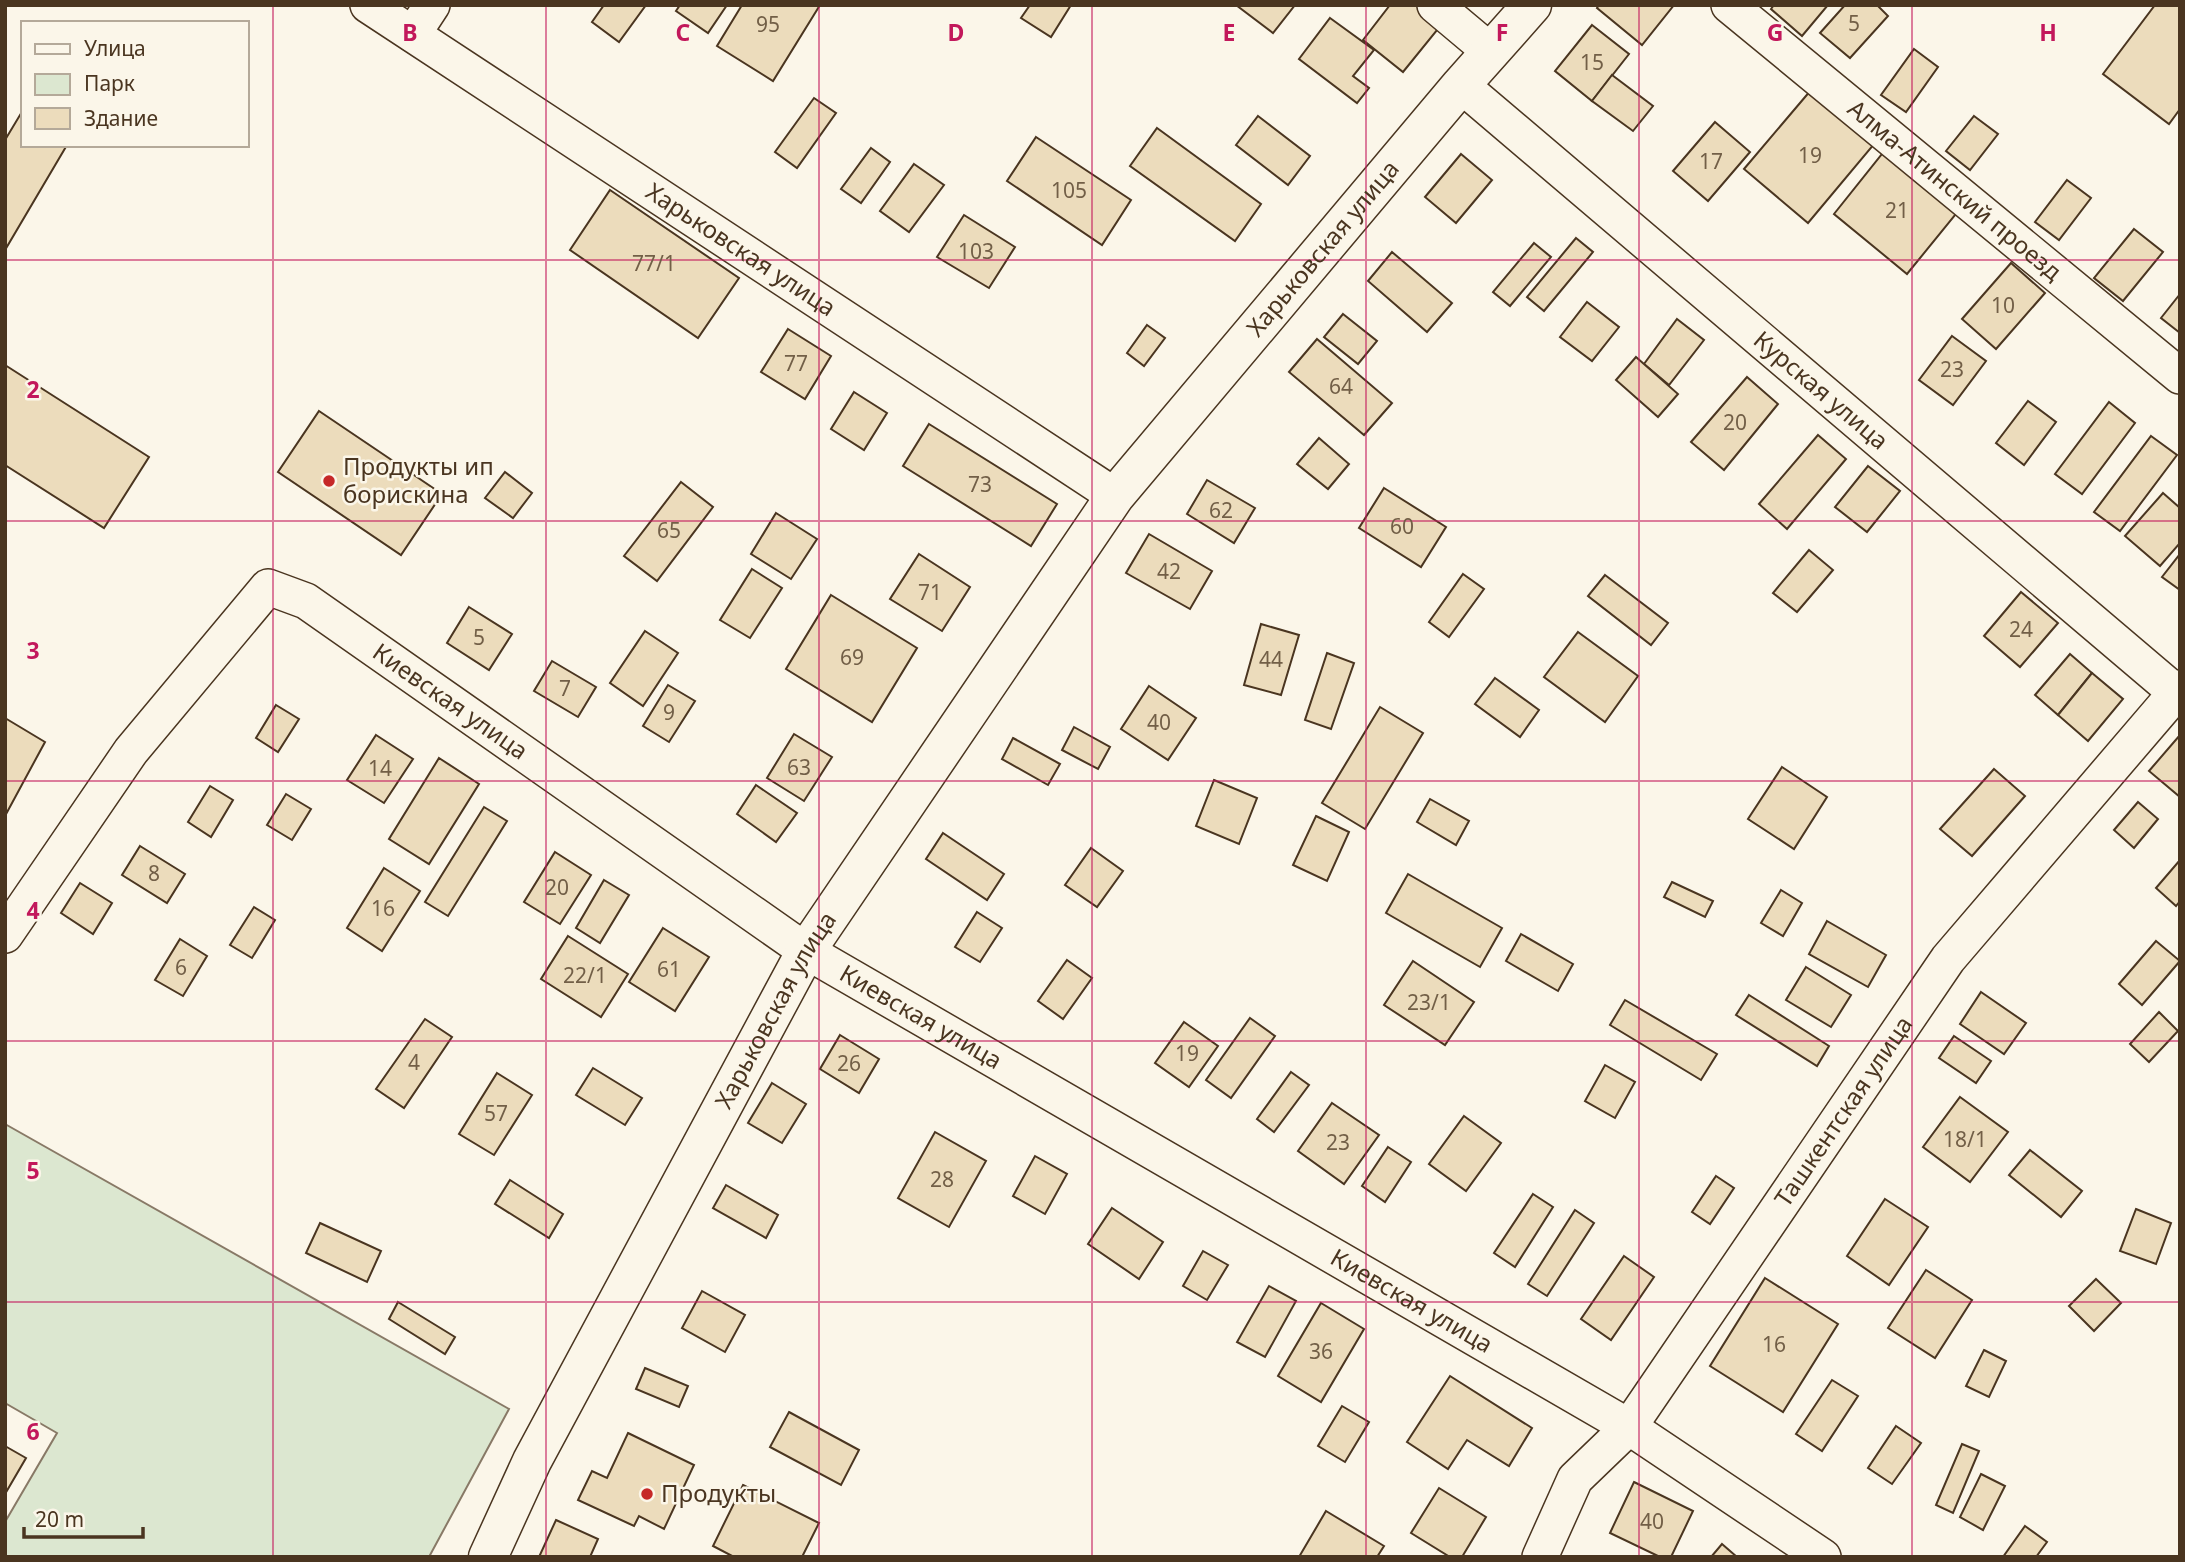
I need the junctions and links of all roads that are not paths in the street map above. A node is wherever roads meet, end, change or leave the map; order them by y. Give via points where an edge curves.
1 (368, 5) edge
2 (432, 5) edge
3 (1435, 5) edge
4 (1532, 5) edge
5 (1729, 5) edge
6 (413, 34) junction
7 (1491, 52) junction
8 (1461, 85) junction
9 (2180, 376) edge
10 (1115, 496) junction
11 (2179, 692) edge
12 (5, 935) edge
13 (806, 951) junction
14 (1629, 1427) junction
15 (488, 1557) edge
16 (1540, 1557) edge
17 (1823, 1557) edge

1 - 6 street, Харьковская улица
2 - 6 street
3 - 7 street
4 - 7 street, Харьковская улица
5 - 9 street, Алма-Атинский проезд
6 - 10 street, Харьковская улица
7 - 8 street, Харьковская улица
8 - 10 street, Харьковская улица
8 - 11 street, Курская улица
10 - 13 street, Харьковская улица
11 - 14 street, Ташкентская улица via 1948,959
12 - 13 street, Киевская улица via 131,751 268,587 306,601
13 - 14 street, Киевская улица
13 - 15 street, Харьковская улица via 532,1461
14 - 16 street, Ташкентская улица via 1575,1479
14 - 17 street, Киевская улица

